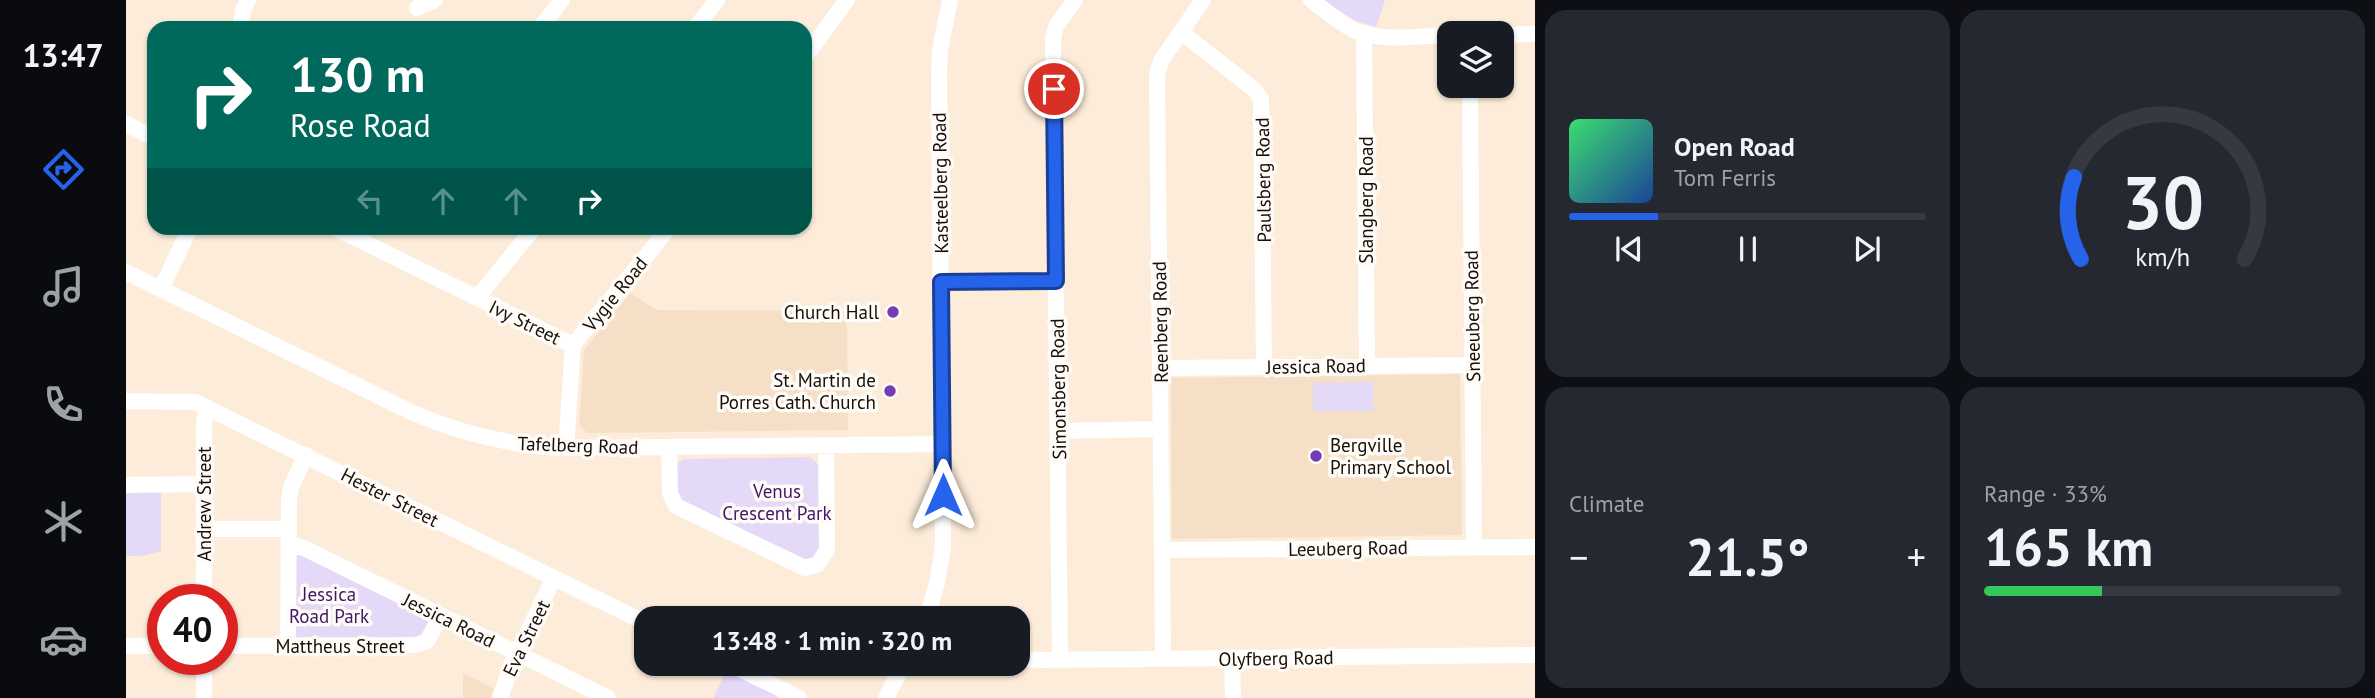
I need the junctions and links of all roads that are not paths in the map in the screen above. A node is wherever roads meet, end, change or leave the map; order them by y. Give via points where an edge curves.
1 (248, 0) edge
2 (435, 0) edge
3 (562, 0) edge
4 (717, 0) edge
5 (847, 0) edge
6 (950, 0) edge
7 (1075, 0) edge
8 (1203, 0) edge
9 (1311, 0) edge
10 (417, 8) dead end
11 (242, 21) edge
12 (546, 21) edge
13 (700, 21) edge
14 (1181, 32) junction
15 (1364, 33) junction
16 (1535, 34) edge
17 (1437, 35) edge
18 (1514, 35) edge
19 (812, 48) edge
20 (1470, 98) edge
21 (126, 124) edge
22 (147, 134) edge
23 (187, 235) edge
24 (349, 235) edge
25 (528, 235) edge
26 (663, 235) edge
27 (126, 272) edge
28 (1056, 281) junction
29 (941, 282) junction
30 (161, 289) junction
31 (477, 298) junction
32 (573, 345) junction
33 (1472, 365) junction
34 (1367, 366) junction
35 (1264, 367) junction
36 (1160, 368) junction
37 (126, 401) edge
38 (206, 407) junction
39 (1161, 429) junction
40 (1058, 431) junction
41 (942, 444) junction
42 (826, 445) junction
43 (669, 447) junction
44 (566, 448) junction
45 (306, 455) junction
46 (204, 484) junction
47 (126, 485) edge
48 (204, 528) junction
49 (289, 536) junction
50 (1474, 547) junction
51 (1535, 547) edge
52 (1162, 550) junction
53 (554, 578) junction
54 (204, 584) edge
55 (930, 606) edge
56 (441, 616) junction
57 (634, 617) edge
58 (126, 646) edge
59 (147, 646) edge
60 (238, 646) edge
61 (288, 646) junction
62 (518, 653) junction
63 (1535, 655) edge
64 (1030, 658) edge
65 (1163, 658) junction
66 (1232, 658) junction
67 (1060, 659) junction
68 (204, 675) edge
69 (752, 676) edge
70 (897, 676) edge
71 (790, 696) edge
72 (204, 698) edge
73 (500, 698) edge
74 (608, 698) edge
75 (886, 698) edge
76 (1233, 698) edge

1 - 11 street
2 - 10 street
3 - 12 street
4 - 13 street
5 - 19 street
6 - 29 street, Kasteelberg Road via 939,75
7 - 28 street, Simonsberg Road via 1053,35
8 - 14 street, Reenberg Road
9 - 15 street
14 - 35 street, Paulsberg Road via 1261,99
14 - 36 street, Reenberg Road via 1157,75
15 - 17 street
15 - 34 street, Slangberg Road
16 - 18 street
20 - 33 street, Sneeuberg Road
21 - 22 street
23 - 30 street
24 - 31 street, Ivy Street
25 - 31 street
26 - 32 street, Vygie Road
27 - 30 street, Tafelberg Road
28 - 29 street
28 - 40 street, Simonsberg Road
29 - 41 street, Kasteelberg Road
30 - 44 street, Tafelberg Road via 438,423 506,442
31 - 32 street, Ivy Street
32 - 44 street, Vygie Road
33 - 34 street, Jessica Road
33 - 50 street, Sneeuberg Road
34 - 35 street, Jessica Road
35 - 36 street, Jessica Road
36 - 39 street, Reenberg Road
37 - 38 street, Hester Street via 188,401
38 - 45 street, Hester Street
38 - 46 street, Andrew Street
39 - 40 street
39 - 52 street, Reenberg Road
40 - 67 street, Simonsberg Road
41 - 42 street, Tafelberg Road
41 - 55 street, Kasteelberg Road via 943,547
42 - 43 street, Tafelberg Road
42 - 43 street via 827,550 818,564 804,568 676,506 670,494
43 - 44 street, Tafelberg Road
45 - 49 street via 289,493
45 - 53 street, Hester Street
46 - 47 street
46 - 48 street, Andrew Street
48 - 49 street
48 - 54 street, Andrew Street
49 - 56 street, Jessica Road via 304,548
49 - 61 street
50 - 51 street, Leeuberg Road
50 - 52 street, Leeuberg Road
52 - 65 street, Reenberg Road
53 - 57 street, Hester Street
53 - 62 street, Eva Street
56 - 61 street, Mattheus Street via 423,644
56 - 62 street, Jessica Road
58 - 59 street
60 - 61 street, Mattheus Street
62 - 73 street, Eva Street
62 - 74 street, Jessica Road
63 - 66 street, Olyfberg Road
64 - 67 street, Olyfberg Road
65 - 66 street, Olyfberg Road
65 - 67 street, Olyfberg Road
66 - 76 street
68 - 72 street
69 - 71 street
70 - 75 street

